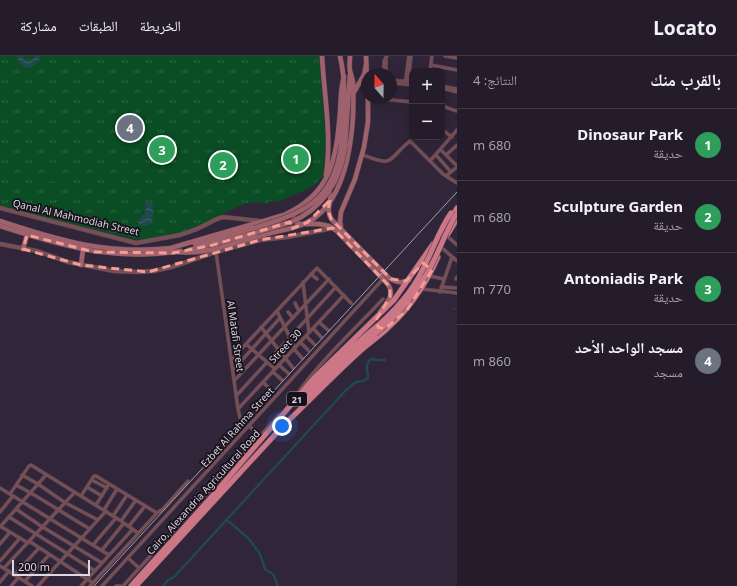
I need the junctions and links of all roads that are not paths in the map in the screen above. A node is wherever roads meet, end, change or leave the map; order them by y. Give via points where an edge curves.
1 (322, 56) edge
2 (340, 56) edge
3 (350, 56) edge
4 (366, 56) edge
5 (387, 56) edge
6 (410, 56) edge
7 (432, 56) edge
8 (445, 56) edge
9 (457, 58) edge
10 (366, 65) junction
11 (431, 65) junction
12 (366, 68) edge
13 (385, 68) edge
14 (430, 68) edge
15 (457, 70) edge
16 (350, 71) junction
17 (344, 77) junction
18 (397, 82) edge
19 (408, 83) edge
20 (445, 87) edge
21 (445, 88) edge
22 (457, 89) edge
23 (457, 92) edge
24 (353, 94) junction
25 (397, 100) edge
26 (409, 102) edge
27 (368, 104) edge
28 (445, 107) edge
29 (457, 111) edge
30 (457, 130) edge
31 (445, 132) edge
32 (452, 137) junction
33 (457, 144) edge
34 (343, 147) junction
35 (453, 148) junction
36 (441, 150) junction
37 (456, 152) edge
38 (363, 155) junction
39 (436, 155) junction
40 (446, 155) junction
41 (430, 161) junction
42 (456, 168) edge
43 (451, 172) junction
44 (446, 176) junction
45 (325, 180) junction
46 (457, 183) edge
47 (320, 188) junction
48 (337, 188) junction
49 (330, 200) junction
50 (457, 203) edge
51 (0, 208) edge
52 (457, 208) edge
53 (294, 210) junction
54 (457, 213) edge
55 (284, 215) junction
56 (457, 219) edge
57 (0, 221) edge
58 (264, 221) junction
59 (304, 224) junction
60 (0, 226) edge
61 (455, 227) edge
62 (333, 228) junction
63 (254, 230) junction
64 (288, 230) junction
65 (342, 230) junction
66 (27, 235) junction
67 (447, 236) junction
68 (0, 244) edge
69 (457, 245) edge
70 (171, 248) junction
71 (442, 248) junction
72 (23, 249) junction
73 (83, 250) junction
74 (178, 252) junction
75 (216, 252) junction
76 (452, 257) junction
77 (457, 261) edge
78 (421, 264) junction
79 (81, 265) junction
80 (431, 273) junction
81 (311, 274) junction
82 (317, 279) dead end
83 (329, 279) junction
84 (383, 279) junction
85 (410, 279) junction
86 (444, 279) junction
87 (303, 282) junction
88 (336, 287) junction
89 (441, 287) junction
90 (457, 288) edge
91 (422, 289) junction
92 (440, 292) junction
93 (457, 293) edge
94 (344, 295) junction
95 (383, 299) dead end
96 (295, 303) dead end
97 (351, 303) dead end
98 (306, 304) junction
99 (277, 311) junction
100 (288, 312) dead end
101 (299, 312) junction
102 (376, 316) junction
103 (280, 318) junction
104 (293, 318) junction
105 (307, 318) junction
106 (319, 322) junction
107 (261, 327) junction
108 (285, 327) junction
109 (313, 328) junction
110 (388, 329) junction
111 (328, 330) dead end
112 (266, 333) junction
113 (373, 333) junction
114 (308, 334) junction
115 (290, 337) junction
116 (321, 337) dead end
117 (272, 341) junction
118 (300, 342) junction
119 (246, 344) junction
120 (314, 344) dead end
121 (295, 348) junction
122 (252, 349) junction
123 (278, 350) junction
124 (308, 350) dead end
125 (259, 355) junction
126 (285, 358) junction
127 (302, 358) dead end
128 (231, 360) junction
129 (267, 362) junction
130 (280, 365) junction
131 (293, 368) dead end
132 (233, 370) junction
133 (274, 370) junction
134 (288, 373) dead end
135 (282, 380) dead end
136 (234, 381) junction
137 (263, 382) junction
138 (272, 390) dead end
139 (236, 396) junction
140 (295, 401) junction
141 (238, 409) junction
142 (293, 416) junction
143 (243, 422) dead end
144 (249, 426) junction
145 (260, 435) junction
146 (46, 475) junction
147 (22, 476) junction
148 (93, 478) junction
149 (188, 481) dead end
150 (38, 484) junction
151 (109, 484) junction
152 (16, 485) junction
153 (87, 487) junction
154 (107, 488) junction
155 (2, 489) edge
156 (118, 489) junction
157 (31, 492) junction
158 (75, 492) junction
159 (0, 495) edge
160 (12, 495) junction
161 (127, 495) junction
162 (81, 496) junction
163 (102, 496) junction
164 (136, 500) junction
165 (23, 502) junction
166 (65, 502) junction
167 (96, 506) junction
168 (145, 506) junction
169 (16, 509) junction
170 (58, 510) junction
171 (105, 511) junction
172 (0, 512) edge
173 (157, 513) junction
174 (9, 517) junction
175 (115, 517) junction
176 (50, 518) junction
177 (98, 520) junction
178 (123, 522) junction
179 (0, 526) edge
180 (129, 526) junction
181 (42, 527) junction
182 (90, 529) junction
183 (133, 529) junction
184 (10, 532) junction
185 (138, 533) junction
186 (36, 534) junction
187 (20, 538) junction
188 (82, 538) junction
189 (28, 542) junction
190 (0, 544) edge
191 (93, 545) junction
192 (75, 546) junction
193 (38, 548) junction
194 (102, 550) junction
195 (67, 554) junction
196 (49, 555) junction
197 (109, 555) junction
198 (128, 558) junction
199 (0, 561) edge
200 (60, 562) junction
201 (102, 563) junction
202 (0, 566) edge
203 (4, 568) junction
204 (139, 568) junction
205 (9, 571) junction
206 (95, 571) junction
207 (14, 575) junction
208 (18, 577) junction
209 (87, 579) junction
210 (0, 582) edge
211 (93, 583) junction
212 (26, 584) edge
213 (11, 586) edge
214 (32, 586) edge
215 (38, 586) edge
216 (81, 586) edge
217 (90, 586) edge
218 (102, 586) edge
219 (116, 586) edge
220 (122, 586) edge
221 (131, 586) edge
222 (136, 586) edge

1 - 45 main road via 328,134
2 - 17 main road
3 - 16 main road
4 - 10 main road
5 - 13 street
6 - 19 street
7 - 11 street
8 - 9 street
10 - 12 main road
10 - 24 main road via 364,75
11 - 14 street
11 - 15 street
16 - 24 main road
16 - 34 main road
17 - 34 main road
17 - 45 main road via 336,153
18 - 19 street
20 - 22 street
21 - 23 street
24 - 48 main road via 349,155
25 - 26 street
27 - 38 main road
28 - 29 street
30 - 32 street
31 - 32 street
32 - 36 street
33 - 35 street
34 - 63 main road, bridge via 343,161 336,180 320,203 295,220
35 - 37 street
35 - 40 street
36 - 39 street
36 - 40 street
38 - 41 street via 387,161 411,142
38 - 65 main road via 341,212
39 - 41 street
39 - 43 street
40 - 42 street
41 - 44 street
42 - 43 street
43 - 44 street
44 - 46 street
45 - 47 main road
45 - 48 main road via 332,189
47 - 49 main road via 329,191
47 - 53 main road via 309,200
48 - 49 main road
49 - 59 main road via 319,215
49 - 65 main road via 329,215
50 - 113 highway, bridge via 410,290
51 - 58 street, Qanal Al Mahmodiah Street via 136,243 176,236 224,217
52 - 78 highway, Cairo, Alexandria Agricultural Road / 21
53 - 55 main road
53 - 59 main road via 296,222
54 - 113 highway, bridge via 417,290 394,317
55 - 58 main road
55 - 64 main road via 288,217
56 - 61 highway, Cairo, Alexandria Agricultural Road / 21
57 - 70 main road via 58,240 92,247 125,250
58 - 70 main road
59 - 62 main road via 319,224
59 - 64 main road
60 - 66 main road
61 - 67 highway, Cairo, Alexandria Agricultural Road / 21
62 - 75 street via 264,239
62 - 84 main road
63 - 70 main road via 199,244
63 - 74 main road via 208,246
64 - 74 main road via 204,251
65 - 85 main road via 389,278 401,282
66 - 72 main road
66 - 73 main road
67 - 69 street
67 - 71 highway, Cairo, Alexandria Agricultural Road / 21
68 - 72 street
71 - 76 street
71 - 80 highway, Cairo, Alexandria Agricultural Road / 21
72 - 79 street
73 - 74 main road via 128,254
73 - 79 main road
75 - 79 street via 148,272 122,272
75 - 128 street, Al Matafi Street
76 - 77 street
76 - 86 street
78 - 80 highway via 428,264
78 - 85 highway, Cairo, Alexandria Agricultural Road / 21
80 - 86 street
80 - 91 highway, Cairo, Alexandria Agricultural Road / 21
81 - 82 street
81 - 83 street via 318,268
81 - 87 street
83 - 88 street
83 - 98 street
84 - 102 main road via 390,287 391,295
84 - 144 street, Ezbet Al Rahma Street
85 - 102 highway, Cairo, Alexandria Agricultural Road / 21 via 394,300
86 - 89 street
87 - 98 street
87 - 99 street
88 - 94 street
88 - 105 street
89 - 90 street
89 - 92 street
91 - 92 street
91 - 110 highway, Cairo, Alexandria Agricultural Road / 21 via 407,310
92 - 93 street
94 - 97 street
94 - 106 street, Street 30
95 - 145 street via 323,361 293,400
96 - 101 street
98 - 101 street
98 - 105 street
99 - 103 street
99 - 107 street
100 - 104 street
101 - 104 street
102 - 110 highway via 378,327
102 - 140 highway, Cairo, Alexandria Agricultural Road / 21 via 315,377
103 - 108 street
103 - 112 street
104 - 108 street
105 - 114 street
105 - 115 street
106 - 109 street, Street 30
106 - 111 street
107 - 112 street
107 - 119 street
108 - 115 street
108 - 117 street
109 - 114 street, Street 30
109 - 116 street
110 - 142 highway, Cairo, Alexandria Agricultural Road / 21 via 359,352
112 - 117 street
112 - 122 street
113 - 140 highway via 335,362
113 - 142 highway via 313,392
114 - 118 street, Street 30
114 - 120 street
115 - 121 street
115 - 123 street
117 - 123 street
117 - 125 street
118 - 121 street, Street 30
118 - 124 street
119 - 122 street
119 - 128 street
121 - 126 street, Street 30
121 - 127 street
122 - 125 street
122 - 132 street
123 - 126 street
123 - 129 street
125 - 129 street
125 - 136 street
126 - 130 street, Street 30
126 - 131 street
128 - 132 street, Al Matafi Street
129 - 133 street
129 - 139 street
130 - 133 street, Street 30
130 - 134 street
132 - 136 street, Al Matafi Street
133 - 135 street
133 - 137 street, Street 30
136 - 139 street, Al Matafi Street
137 - 138 street
137 - 141 street, Street 30
139 - 141 street, Al Matafi Street
140 - 221 highway, Cairo, Alexandria Agricultural Road / 21
141 - 143 street, Al Matafi Street
142 - 222 highway, Cairo, Alexandria Agricultural Road / 21
144 - 145 street
144 - 198 street, Ezbet Al Rahma Street
145 - 204 street
146 - 147 street via 28,466
146 - 150 street
146 - 158 street
147 - 150 street
147 - 152 street
148 - 151 street via 96,476
148 - 153 street
148 - 154 street
149 - 173 street
150 - 157 street
150 - 166 street
151 - 154 street
151 - 156 street
152 - 157 street
152 - 160 street
153 - 162 street
153 - 163 street
154 - 163 street
155 - 159 street
155 - 160 street
156 - 161 street
156 - 171 street
157 - 165 street
157 - 170 street
158 - 162 street
158 - 166 street
160 - 165 street
160 - 172 street
161 - 164 street
161 - 175 street
162 - 167 street
163 - 167 street
164 - 168 street
164 - 178 street
165 - 169 street
165 - 176 street
166 - 170 street
166 - 177 street
167 - 171 street
168 - 173 street
168 - 180 street
169 - 174 street
169 - 181 street
170 - 176 street
170 - 182 street
171 - 175 street
171 - 177 street
173 - 185 street
174 - 179 street
174 - 186 street
175 - 178 street
175 - 191 street
176 - 181 street
176 - 188 street
177 - 182 street
178 - 180 street
178 - 194 street
179 - 184 street
180 - 183 street
181 - 186 street
181 - 192 street
182 - 188 street
183 - 185 street
183 - 197 street
184 - 187 street
184 - 190 street
185 - 211 street
186 - 189 street
186 - 195 street
187 - 189 street
187 - 199 street
188 - 191 street
188 - 192 street
189 - 193 street
189 - 203 street
191 - 194 street
192 - 195 street
192 - 201 street
193 - 196 street
193 - 207 street
194 - 197 street
195 - 200 street
195 - 206 street
196 - 200 street
196 - 212 street
197 - 201 street
198 - 204 street
198 - 218 street, Ezbet Al Rahma Street
200 - 209 street
200 - 215 street
201 - 206 street
202 - 203 street
203 - 205 street
204 - 220 street
205 - 207 street
205 - 210 street
206 - 209 street
207 - 208 street
208 - 212 street
208 - 213 street
209 - 211 street
209 - 216 street
211 - 217 street
212 - 214 street
219 - 220 street

